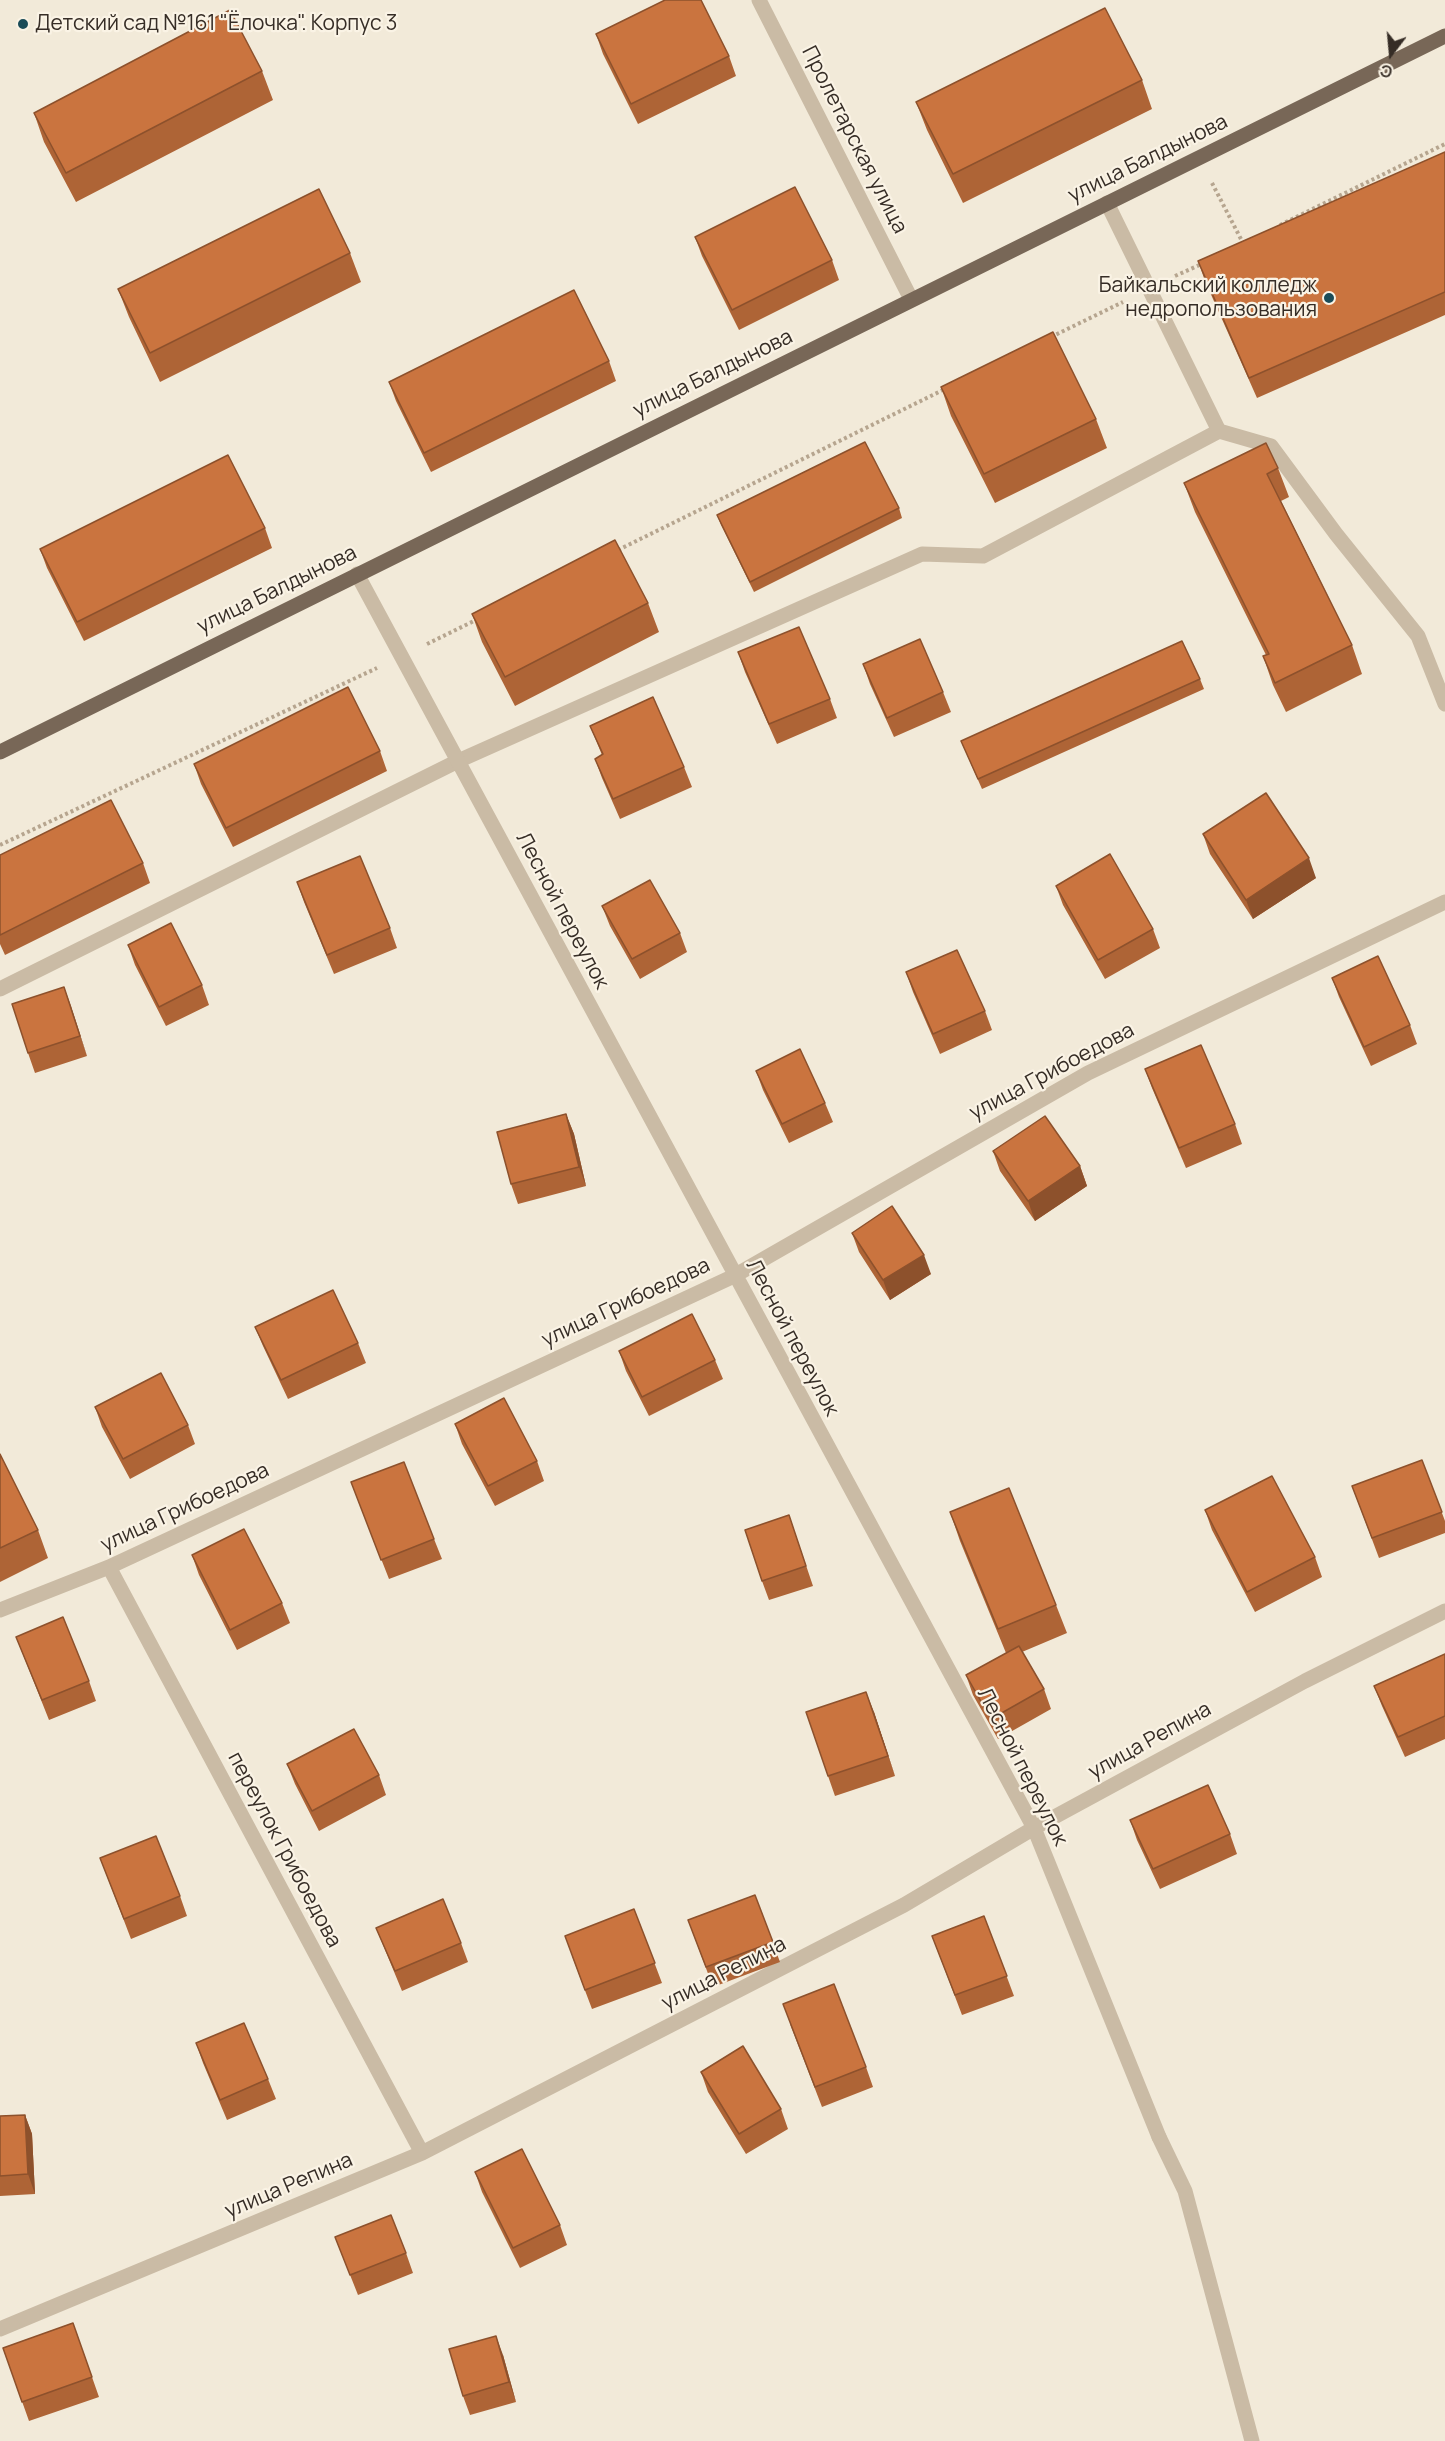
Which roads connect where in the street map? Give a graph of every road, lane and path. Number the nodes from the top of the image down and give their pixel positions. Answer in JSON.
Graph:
{"nodes":[{"id":1,"x":759,"y":0,"type":"edge"},
{"id":2,"x":1445,"y":36,"type":"edge"},
{"id":3,"x":1445,"y":144,"type":"edge"},
{"id":4,"x":1212,"y":182,"type":"dead end"},
{"id":5,"x":1107,"y":203,"type":"junction"},
{"id":6,"x":1275,"y":228,"type":"edge"},
{"id":7,"x":1254,"y":238,"type":"edge"},
{"id":8,"x":1243,"y":243,"type":"junction"},
{"id":9,"x":1233,"y":248,"type":"edge"},
{"id":10,"x":1212,"y":259,"type":"edge"},
{"id":11,"x":1149,"y":289,"type":"junction"},
{"id":12,"x":911,"y":299,"type":"junction"},
{"id":13,"x":1042,"y":342,"type":"edge"},
{"id":14,"x":946,"y":389,"type":"edge"},
{"id":15,"x":1219,"y":431,"type":"junction"},
{"id":16,"x":615,"y":552,"type":"edge"},
{"id":17,"x":357,"y":574,"type":"junction"},
{"id":18,"x":476,"y":620,"type":"edge"},
{"id":19,"x":402,"y":656,"type":"junction"},
{"id":20,"x":1445,"y":704,"type":"edge"},
{"id":21,"x":0,"y":752,"type":"edge"},
{"id":22,"x":458,"y":761,"type":"junction"},
{"id":23,"x":0,"y":845,"type":"edge"},
{"id":24,"x":1445,"y":902,"type":"edge"},
{"id":25,"x":0,"y":989,"type":"edge"},
{"id":26,"x":734,"y":1276,"type":"junction"},
{"id":27,"x":109,"y":1567,"type":"junction"},
{"id":28,"x":0,"y":1610,"type":"edge"},
{"id":29,"x":1445,"y":1611,"type":"edge"},
{"id":30,"x":1034,"y":1828,"type":"junction"},
{"id":31,"x":422,"y":2153,"type":"junction"},
{"id":32,"x":0,"y":2329,"type":"edge"},
{"id":33,"x":1252,"y":2441,"type":"edge"}],
"edges":[{"from":1,"to":12,"type":"street","name":"Пролетарская улица"},
{"from":2,"to":5,"type":"main road","name":"улица Балдынова"},
{"from":3,"to":6,"type":"path"},
{"from":4,"to":8,"type":"path"},
{"from":5,"to":11,"type":"street"},
{"from":5,"to":12,"type":"main road","name":"улица Балдынова"},
{"from":7,"to":8,"type":"path"},
{"from":8,"to":9,"type":"path"},
{"from":10,"to":11,"type":"path"},
{"from":11,"to":13,"type":"path"},
{"from":11,"to":15,"type":"street"},
{"from":12,"to":17,"type":"main road","name":"улица Балдынова"},
{"from":14,"to":16,"type":"path"},
{"from":15,"to":20,"type":"street"},
{"from":15,"to":22,"type":"street"},
{"from":17,"to":19,"type":"street","name":"Лесной переулок"},
{"from":17,"to":21,"type":"main road","name":"улица Балдынова"},
{"from":18,"to":19,"type":"path"},
{"from":19,"to":22,"type":"street","name":"Лесной переулок"},
{"from":19,"to":23,"type":"path"},
{"from":22,"to":25,"type":"street"},
{"from":22,"to":26,"type":"street","name":"Лесной переулок"},
{"from":24,"to":26,"type":"street","name":"улица Грибоедова"},
{"from":26,"to":27,"type":"street","name":"улица Грибоедова"},
{"from":26,"to":30,"type":"street","name":"Лесной переулок"},
{"from":27,"to":28,"type":"street","name":"улица Грибоедова"},
{"from":27,"to":31,"type":"street","name":"переулок Грибоедова"},
{"from":29,"to":30,"type":"street","name":"улица Репина"},
{"from":30,"to":31,"type":"street","name":"улица Репина"},
{"from":30,"to":33,"type":"street","name":"Лесной переулок"},
{"from":31,"to":32,"type":"street","name":"улица Репина"}]}
